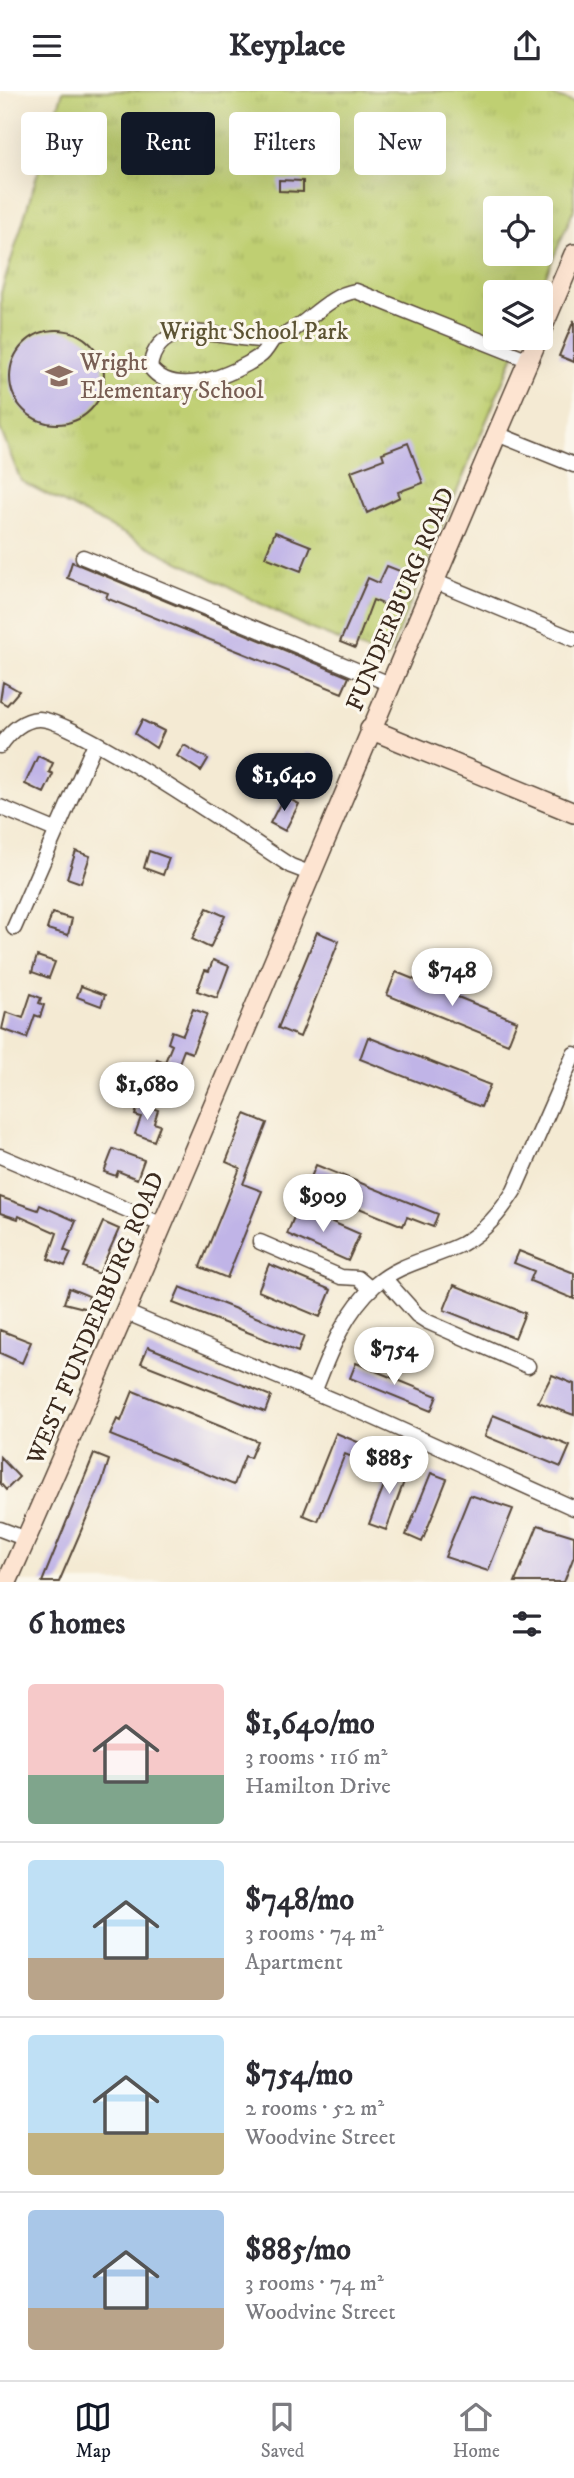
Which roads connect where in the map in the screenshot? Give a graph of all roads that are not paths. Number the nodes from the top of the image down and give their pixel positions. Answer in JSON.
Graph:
{"nodes":[{"id":1,"x":574,"y":254,"type":"edge"},
{"id":2,"x":567,"y":289,"type":"edge"},
{"id":3,"x":553,"y":312,"type":"edge"},
{"id":4,"x":273,"y":339,"type":"junction"},
{"id":5,"x":533,"y":350,"type":"edge"},
{"id":6,"x":528,"y":360,"type":"junction"},
{"id":7,"x":497,"y":434,"type":"junction"},
{"id":8,"x":574,"y":465,"type":"edge"},
{"id":9,"x":83,"y":557,"type":"dead end"},
{"id":10,"x":434,"y":581,"type":"junction"},
{"id":11,"x":574,"y":639,"type":"edge"},
{"id":12,"x":390,"y":684,"type":"junction"},
{"id":13,"x":370,"y":729,"type":"junction"},
{"id":14,"x":95,"y":743,"type":"junction"},
{"id":15,"x":0,"y":746,"type":"edge"},
{"id":16,"x":0,"y":807,"type":"edge"},
{"id":17,"x":574,"y":813,"type":"edge"},
{"id":18,"x":55,"y":830,"type":"junction"},
{"id":19,"x":312,"y":874,"type":"junction"},
{"id":20,"x":14,"y":927,"type":"dead end"},
{"id":21,"x":574,"y":1054,"type":"edge"},
{"id":22,"x":228,"y":1074,"type":"joint"},
{"id":23,"x":0,"y":1156,"type":"edge"},
{"id":24,"x":163,"y":1225,"type":"junction"},
{"id":25,"x":260,"y":1242,"type":"dead end"},
{"id":26,"x":384,"y":1278,"type":"junction"},
{"id":27,"x":371,"y":1289,"type":"junction"},
{"id":28,"x":125,"y":1312,"type":"junction"},
{"id":29,"x":528,"y":1367,"type":"dead end"},
{"id":30,"x":314,"y":1392,"type":"junction"},
{"id":31,"x":574,"y":1508,"type":"edge"},
{"id":32,"x":0,"y":1529,"type":"edge"},
{"id":33,"x":26,"y":1539,"type":"junction"},
{"id":34,"x":7,"y":1582,"type":"edge"}],
"edges":[{"from":1,"to":2,"type":"street"},
{"from":2,"to":3,"type":"street"},
{"from":4,"to":4,"type":"street"},
{"from":4,"to":6,"type":"street"},
{"from":5,"to":6,"type":"street","name":"FUNDERBURG ROAD"},
{"from":6,"to":7,"type":"street","name":"FUNDERBURG ROAD"},
{"from":7,"to":8,"type":"street"},
{"from":7,"to":10,"type":"street","name":"FUNDERBURG ROAD"},
{"from":9,"to":12,"type":"street"},
{"from":10,"to":11,"type":"street"},
{"from":10,"to":12,"type":"street","name":"FUNDERBURG ROAD"},
{"from":12,"to":13,"type":"street","name":"FUNDERBURG ROAD"},
{"from":13,"to":17,"type":"street"},
{"from":13,"to":19,"type":"street","name":"FUNDERBURG ROAD"},
{"from":14,"to":15,"type":"street"},
{"from":14,"to":18,"type":"street"},
{"from":14,"to":19,"type":"street"},
{"from":16,"to":18,"type":"street"},
{"from":18,"to":20,"type":"street"},
{"from":19,"to":22,"type":"street","name":"FUNDERBURG ROAD"},
{"from":21,"to":26,"type":"street"},
{"from":22,"to":24,"type":"street","name":"WEST FUNDERBURG ROAD"},
{"from":23,"to":24,"type":"street"},
{"from":24,"to":28,"type":"street","name":"WEST FUNDERBURG ROAD"},
{"from":25,"to":27,"type":"street"},
{"from":26,"to":27,"type":"street"},
{"from":26,"to":29,"type":"street"},
{"from":27,"to":30,"type":"street"},
{"from":28,"to":30,"type":"street"},
{"from":28,"to":33,"type":"street","name":"WEST FUNDERBURG ROAD"},
{"from":30,"to":31,"type":"street"},
{"from":32,"to":33,"type":"street"},
{"from":33,"to":34,"type":"street","name":"WEST FUNDERBURG ROAD"}]}
